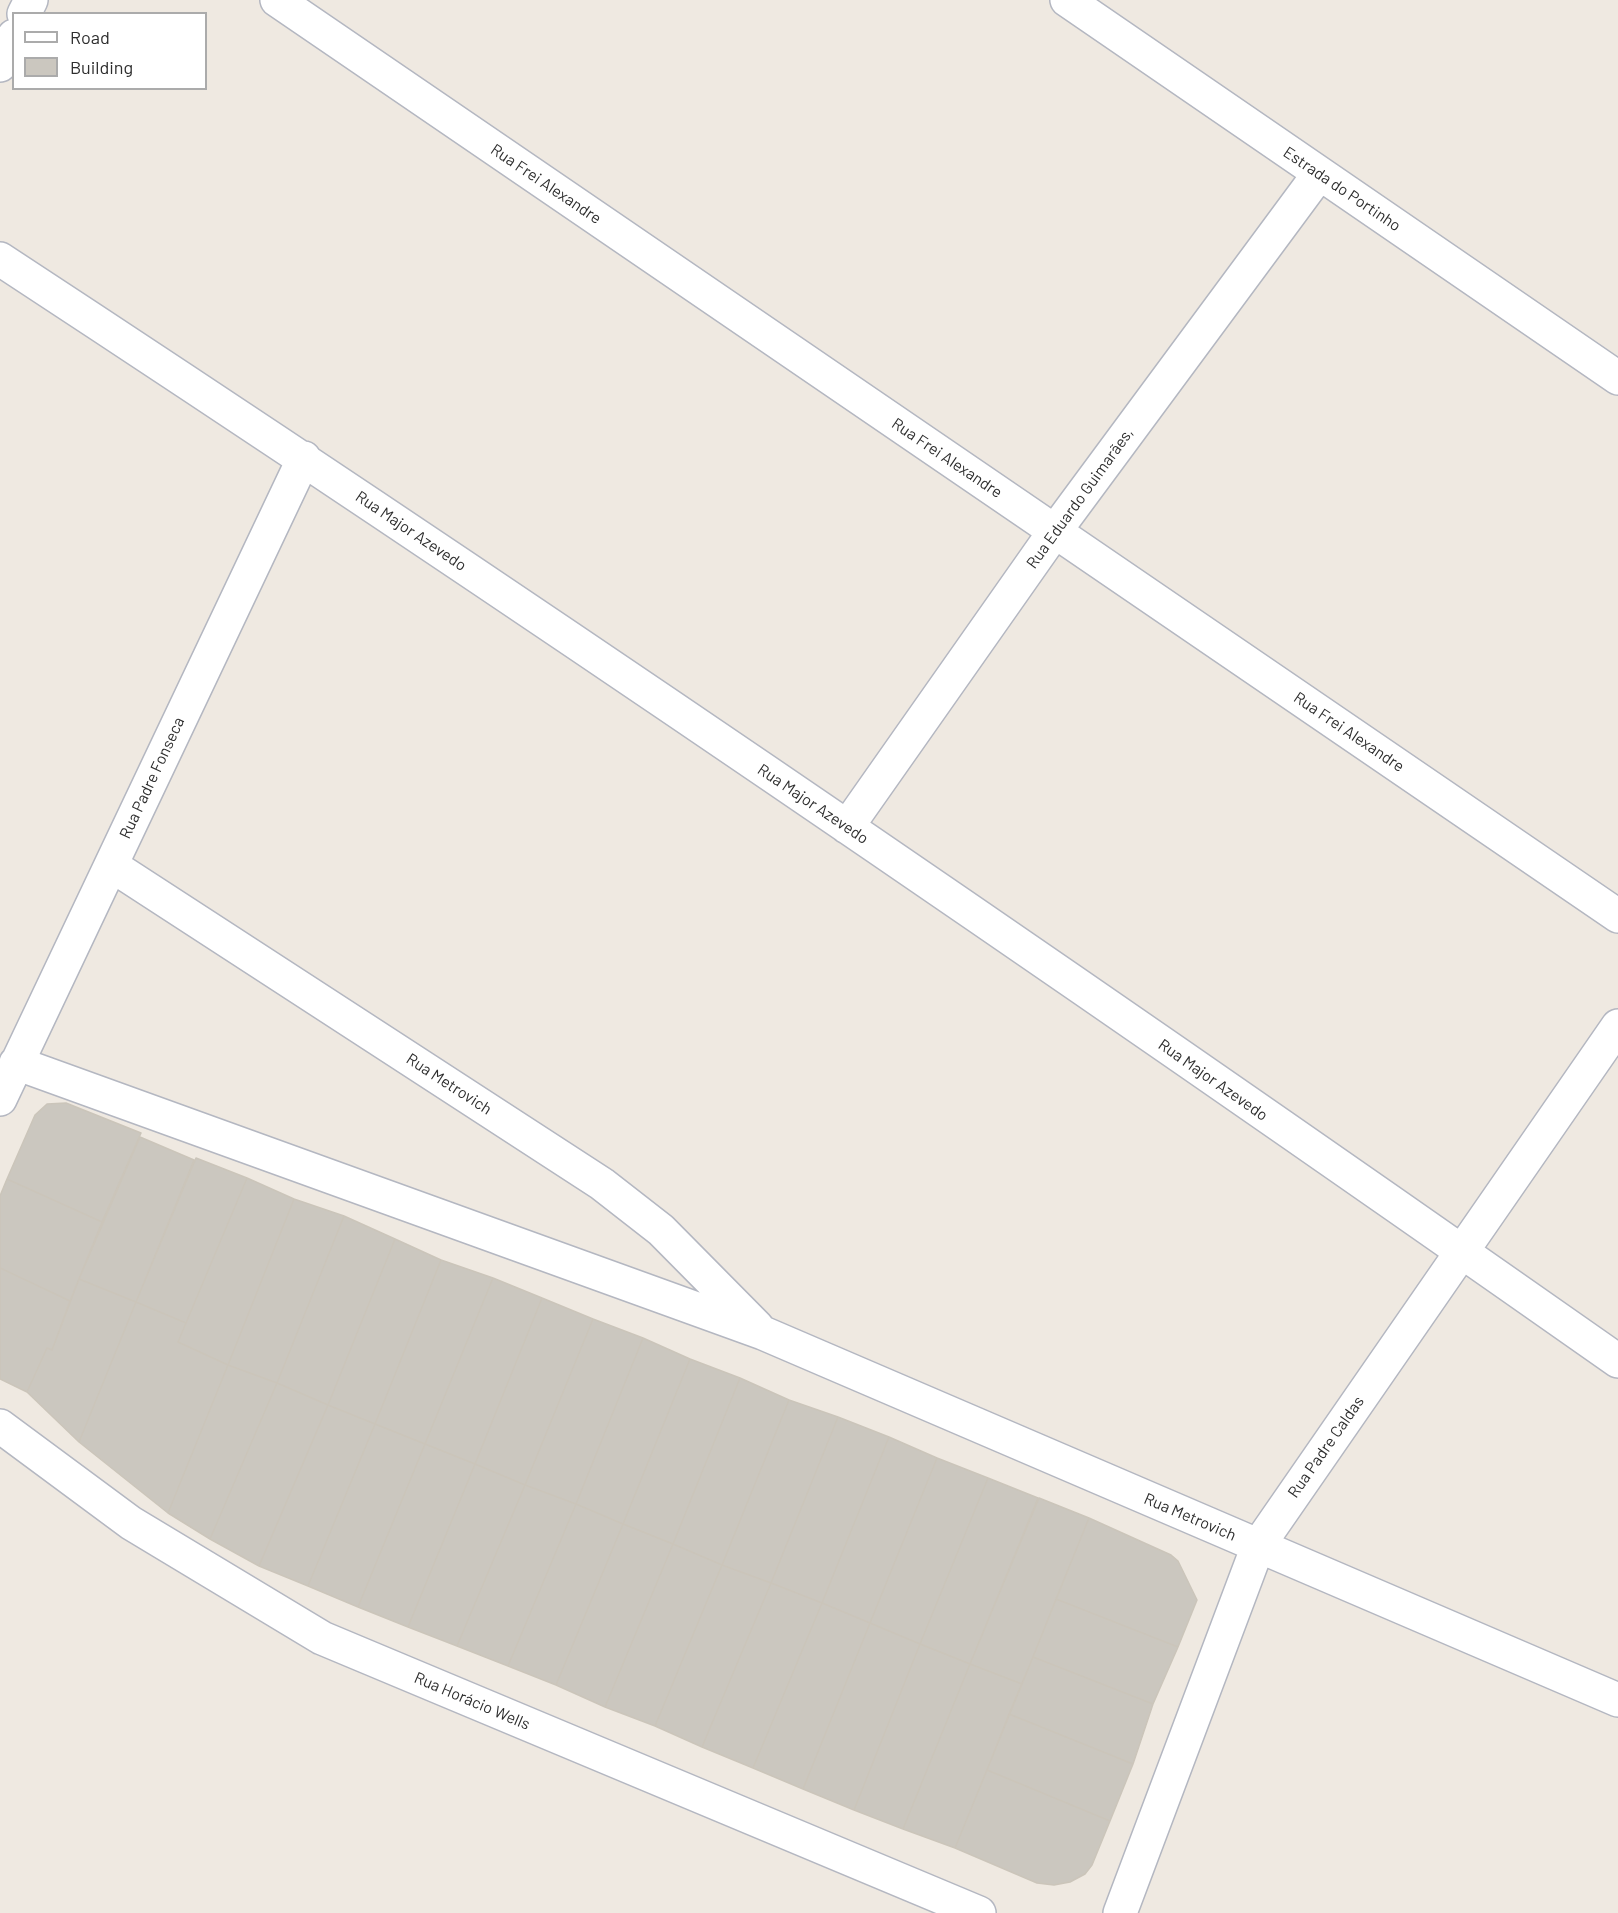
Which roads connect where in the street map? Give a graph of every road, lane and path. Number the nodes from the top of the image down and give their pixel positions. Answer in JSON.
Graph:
{"nodes":[{"id":1,"x":277,"y":0,"type":"edge"},
{"id":2,"x":1067,"y":0,"type":"edge"},
{"id":3,"x":12,"y":40,"type":"edge"},
{"id":4,"x":0,"y":65,"type":"edge"},
{"id":5,"x":1319,"y":174,"type":"junction"},
{"id":6,"x":0,"y":259,"type":"edge"},
{"id":7,"x":1618,"y":378,"type":"edge"},
{"id":8,"x":304,"y":458,"type":"junction"},
{"id":9,"x":1055,"y":531,"type":"junction"},
{"id":10,"x":847,"y":827,"type":"junction"},
{"id":11,"x":111,"y":865,"type":"junction"},
{"id":12,"x":1618,"y":916,"type":"edge"},
{"id":13,"x":1618,"y":1026,"type":"edge"},
{"id":14,"x":16,"y":1063,"type":"junction"},
{"id":15,"x":0,"y":1099,"type":"edge"},
{"id":16,"x":1462,"y":1251,"type":"junction"},
{"id":17,"x":763,"y":1333,"type":"junction"},
{"id":18,"x":1618,"y":1361,"type":"edge"},
{"id":19,"x":0,"y":1426,"type":"edge"},
{"id":20,"x":1258,"y":1546,"type":"junction"},
{"id":21,"x":1618,"y":1700,"type":"edge"},
{"id":22,"x":979,"y":1913,"type":"edge"},
{"id":23,"x":1120,"y":1913,"type":"edge"}],
"edges":[{"from":1,"to":9,"type":"street","name":"Rua Frei Alexandre"},
{"from":2,"to":5,"type":"street","name":"Estrada do Portinho"},
{"from":3,"to":4,"type":"street"},
{"from":5,"to":7,"type":"street","name":"Estrada do Portinho"},
{"from":5,"to":9,"type":"street","name":"Rua Eduardo Guimarães,"},
{"from":6,"to":8,"type":"street","name":"Rua Major Azevedo"},
{"from":8,"to":10,"type":"street","name":"Rua Major Azevedo"},
{"from":8,"to":11,"type":"street","name":"Rua Padre Fonseca"},
{"from":9,"to":10,"type":"street","name":"Rua Eduardo Guimarães,"},
{"from":9,"to":12,"type":"street","name":"Rua Frei Alexandre"},
{"from":10,"to":16,"type":"street","name":"Rua Major Azevedo"},
{"from":11,"to":14,"type":"street","name":"Rua Padre Fonseca"},
{"from":11,"to":17,"type":"street","name":"Rua Metrovich"},
{"from":13,"to":16,"type":"street","name":"Rua Padre Caldas"},
{"from":14,"to":15,"type":"street","name":"Rua Padre Fonseca"},
{"from":14,"to":17,"type":"street","name":"Rua Metrovich"},
{"from":16,"to":18,"type":"street","name":"Rua Major Azevedo"},
{"from":16,"to":20,"type":"street","name":"Rua Padre Caldas"},
{"from":17,"to":20,"type":"street","name":"Rua Metrovich"},
{"from":19,"to":22,"type":"street","name":"Rua Horácio Wells"},
{"from":20,"to":21,"type":"street","name":"Rua Metrovich"},
{"from":20,"to":23,"type":"street","name":"Rua Padre Caldas"}]}
